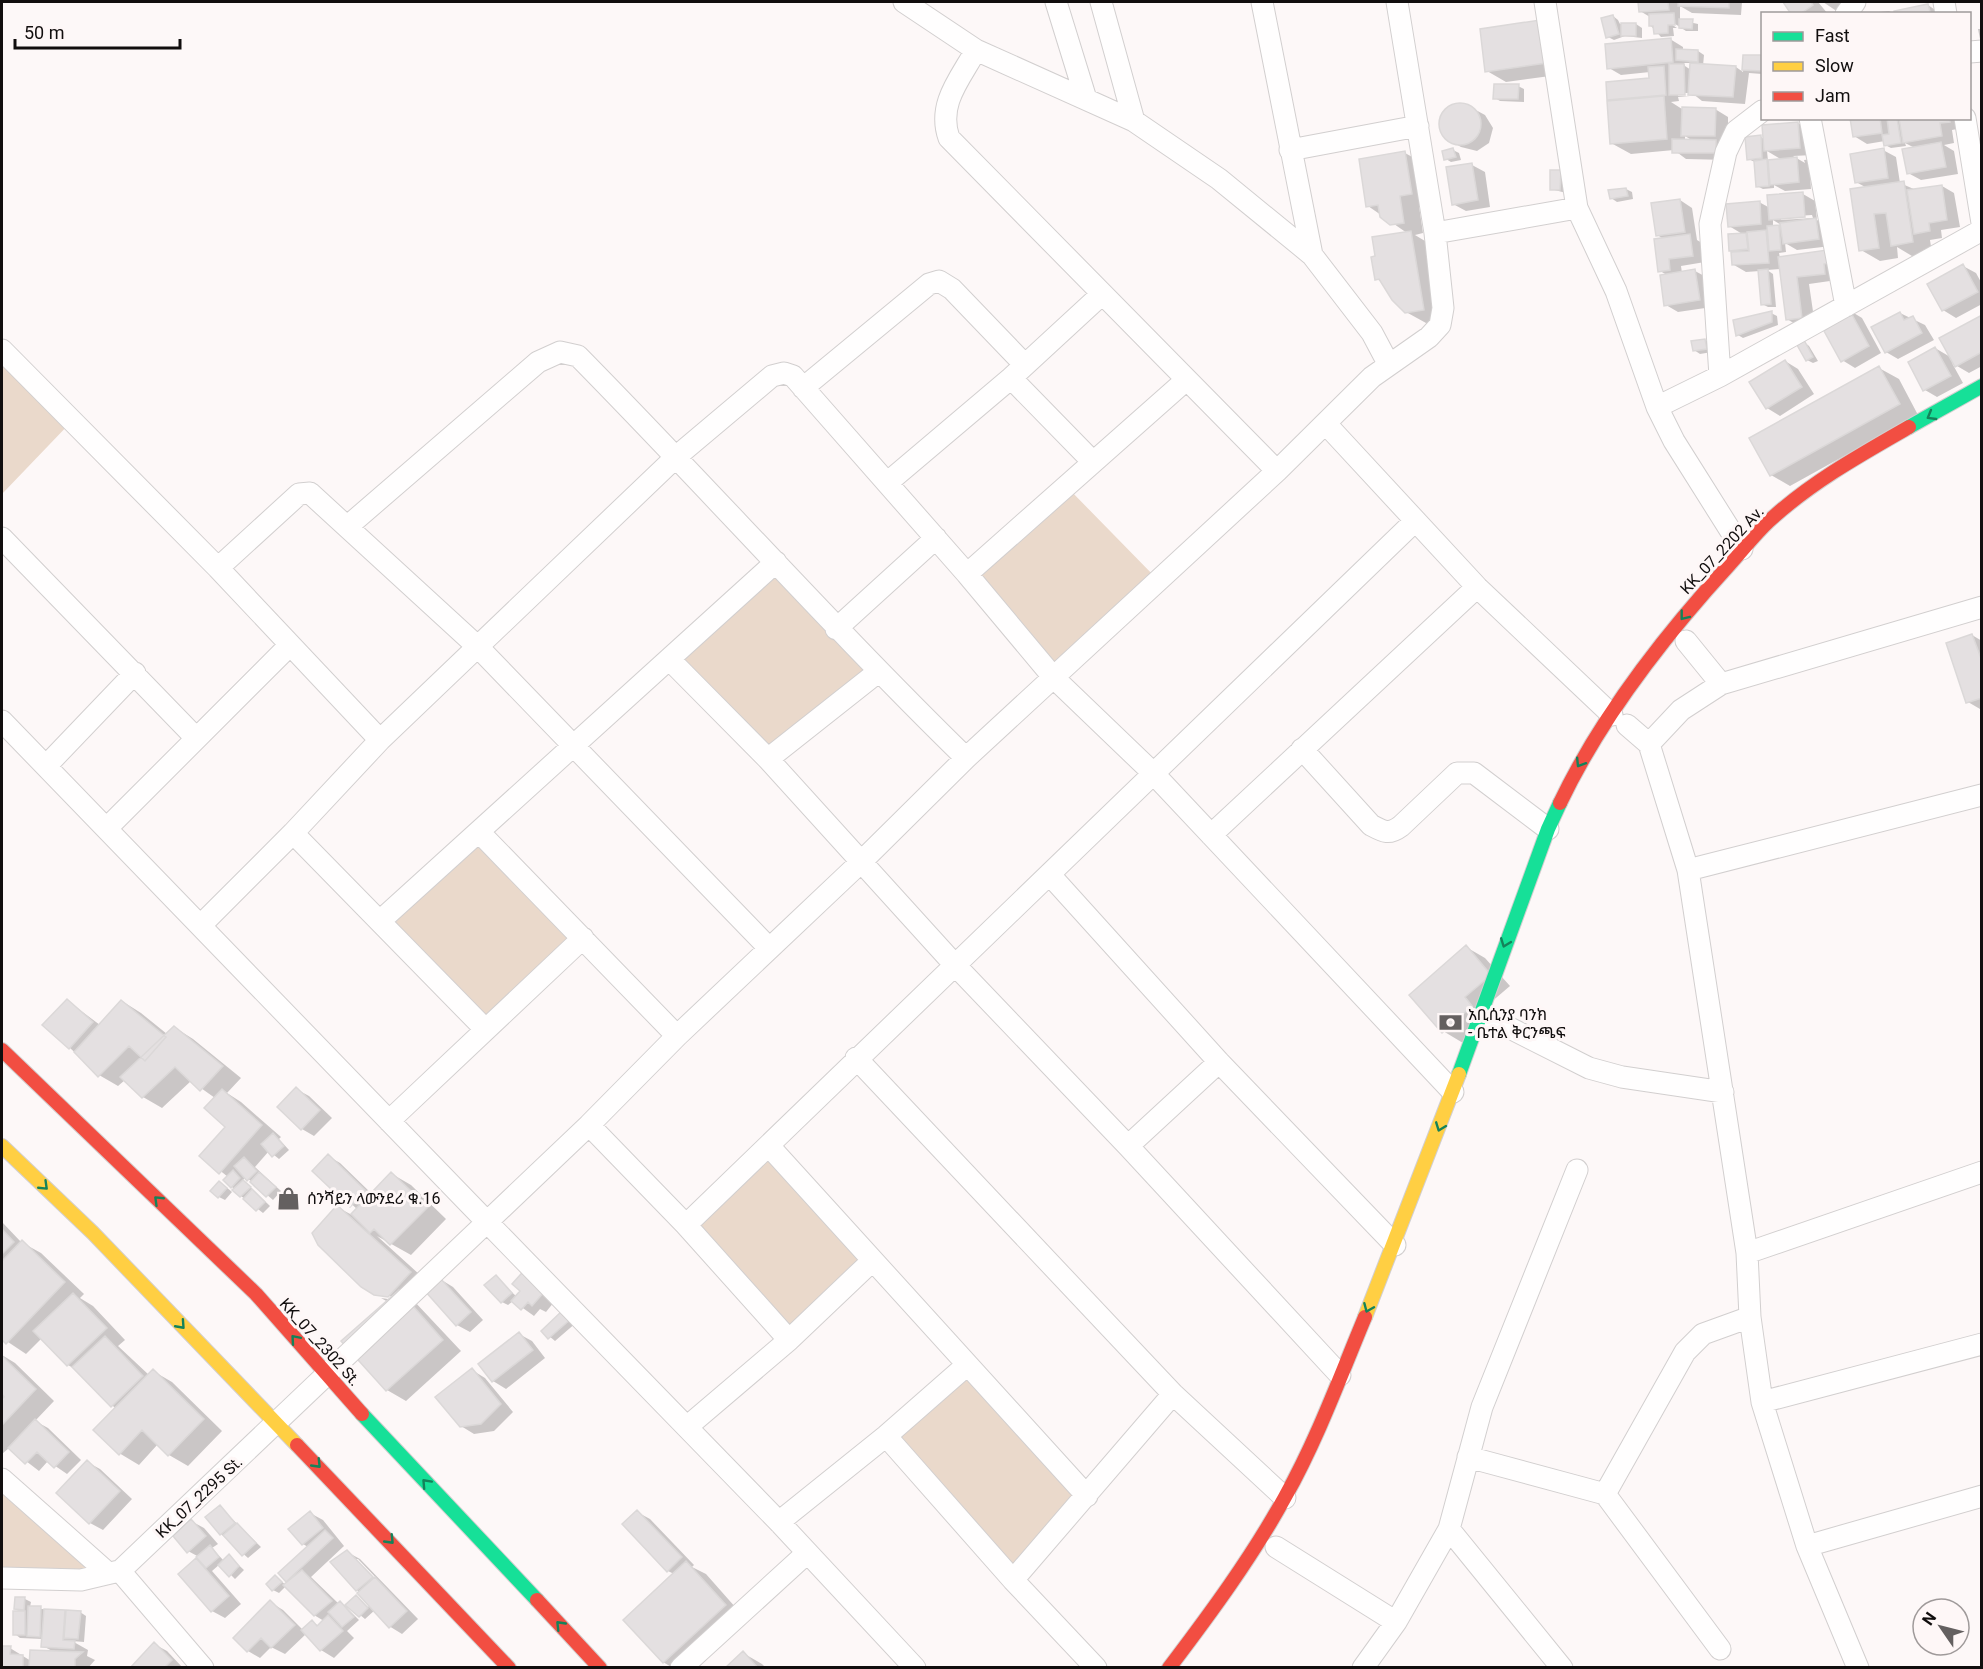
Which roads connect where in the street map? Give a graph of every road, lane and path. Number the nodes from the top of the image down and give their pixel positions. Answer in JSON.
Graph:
{"nodes":[{"id":1,"x":1056,"y":2,"type":"edge"},
{"id":2,"x":1101,"y":2,"type":"edge"},
{"id":3,"x":1262,"y":2,"type":"edge"},
{"id":4,"x":1397,"y":2,"type":"edge"},
{"id":5,"x":1545,"y":2,"type":"edge"},
{"id":6,"x":907,"y":3,"type":"edge"},
{"id":7,"x":976,"y":50,"type":"junction"},
{"id":8,"x":1086,"y":99,"type":"junction"},
{"id":9,"x":1761,"y":112,"type":"edge"},
{"id":10,"x":1810,"y":120,"type":"edge"},
{"id":11,"x":1965,"y":120,"type":"edge"},
{"id":12,"x":1134,"y":121,"type":"junction"},
{"id":13,"x":1418,"y":126,"type":"junction"},
{"id":14,"x":1290,"y":150,"type":"junction"},
{"id":15,"x":1577,"y":208,"type":"junction"},
{"id":16,"x":1982,"y":223,"type":"edge"},
{"id":17,"x":1982,"y":230,"type":"edge"},
{"id":18,"x":1435,"y":233,"type":"junction"},
{"id":19,"x":1312,"y":255,"type":"junction"},
{"id":20,"x":1101,"y":295,"type":"junction"},
{"id":21,"x":1846,"y":306,"type":"junction"},
{"id":22,"x":2,"y":350,"type":"edge"},
{"id":23,"x":1389,"y":365,"type":"junction"},
{"id":24,"x":1018,"y":371,"type":"junction"},
{"id":25,"x":1720,"y":376,"type":"junction"},
{"id":26,"x":1185,"y":381,"type":"junction"},
{"id":27,"x":1982,"y":386,"type":"edge"},
{"id":28,"x":803,"y":388,"type":"junction"},
{"id":29,"x":1657,"y":406,"type":"junction"},
{"id":30,"x":1326,"y":424,"type":"junction"},
{"id":31,"x":676,"y":456,"type":"junction"},
{"id":32,"x":1093,"y":462,"type":"junction"},
{"id":33,"x":1277,"y":471,"type":"junction"},
{"id":34,"x":887,"y":483,"type":"junction"},
{"id":35,"x":1415,"y":521,"type":"junction"},
{"id":36,"x":348,"y":526,"type":"junction"},
{"id":37,"x":2,"y":538,"type":"edge"},
{"id":38,"x":936,"y":538,"type":"junction"},
{"id":39,"x":1742,"y":549,"type":"junction"},
{"id":40,"x":776,"y":562,"type":"junction"},
{"id":41,"x":218,"y":568,"type":"junction"},
{"id":42,"x":967,"y":574,"type":"junction"},
{"id":43,"x":1477,"y":587,"type":"junction"},
{"id":44,"x":1982,"y":607,"type":"edge"},
{"id":45,"x":836,"y":629,"type":"junction"},
{"id":46,"x":1684,"y":644,"type":"dead end"},
{"id":47,"x":289,"y":646,"type":"junction"},
{"id":48,"x":478,"y":646,"type":"junction"},
{"id":49,"x":669,"y":658,"type":"junction"},
{"id":50,"x":878,"y":672,"type":"junction"},
{"id":51,"x":135,"y":674,"type":"junction"},
{"id":52,"x":1054,"y":678,"type":"junction"},
{"id":53,"x":1721,"y":684,"type":"junction"},
{"id":54,"x":2,"y":721,"type":"edge"},
{"id":55,"x":1624,"y":723,"type":"junction"},
{"id":56,"x":196,"y":738,"type":"junction"},
{"id":57,"x":380,"y":740,"type":"junction"},
{"id":58,"x":1649,"y":744,"type":"junction"},
{"id":59,"x":574,"y":745,"type":"junction"},
{"id":60,"x":1302,"y":749,"type":"junction"},
{"id":61,"x":966,"y":758,"type":"junction"},
{"id":62,"x":768,"y":759,"type":"junction"},
{"id":63,"x":47,"y":765,"type":"junction"},
{"id":64,"x":1152,"y":772,"type":"junction"},
{"id":65,"x":1982,"y":795,"type":"edge"},
{"id":66,"x":106,"y":828,"type":"junction"},
{"id":67,"x":1548,"y":829,"type":"junction"},
{"id":68,"x":293,"y":833,"type":"junction"},
{"id":69,"x":480,"y":833,"type":"junction"},
{"id":70,"x":1211,"y":834,"type":"junction"},
{"id":71,"x":861,"y":862,"type":"junction"},
{"id":72,"x":1688,"y":870,"type":"junction"},
{"id":73,"x":1547,"y":874,"type":"dead end"},
{"id":74,"x":1050,"y":875,"type":"junction"},
{"id":75,"x":380,"y":921,"type":"junction"},
{"id":76,"x":201,"y":925,"type":"junction"},
{"id":77,"x":583,"y":938,"type":"junction"},
{"id":78,"x":769,"y":948,"type":"junction"},
{"id":79,"x":954,"y":964,"type":"junction"},
{"id":80,"x":1492,"y":1019,"type":"junction"},
{"id":81,"x":485,"y":1029,"type":"junction"},
{"id":82,"x":677,"y":1036,"type":"junction"},
{"id":83,"x":2,"y":1050,"type":"edge"},
{"id":84,"x":856,"y":1058,"type":"junction"},
{"id":85,"x":1220,"y":1062,"type":"junction"},
{"id":86,"x":1723,"y":1092,"type":"junction"},
{"id":87,"x":1459,"y":1096,"type":"junction"},
{"id":88,"x":388,"y":1121,"type":"junction"},
{"id":89,"x":589,"y":1125,"type":"junction"},
{"id":90,"x":2,"y":1146,"type":"edge"},
{"id":91,"x":770,"y":1146,"type":"junction"},
{"id":92,"x":1128,"y":1146,"type":"junction"},
{"id":93,"x":1576,"y":1170,"type":"dead end"},
{"id":94,"x":1982,"y":1172,"type":"edge"},
{"id":95,"x":488,"y":1222,"type":"junction"},
{"id":96,"x":686,"y":1225,"type":"junction"},
{"id":97,"x":1404,"y":1247,"type":"junction"},
{"id":98,"x":1748,"y":1253,"type":"junction"},
{"id":99,"x":872,"y":1261,"type":"junction"},
{"id":100,"x":1750,"y":1317,"type":"junction"},
{"id":101,"x":789,"y":1340,"type":"junction"},
{"id":102,"x":1982,"y":1344,"type":"edge"},
{"id":103,"x":967,"y":1365,"type":"junction"},
{"id":104,"x":326,"y":1375,"type":"junction"},
{"id":105,"x":1340,"y":1375,"type":"junction"},
{"id":106,"x":1173,"y":1394,"type":"junction"},
{"id":107,"x":1762,"y":1402,"type":"junction"},
{"id":108,"x":277,"y":1423,"type":"junction"},
{"id":109,"x":688,"y":1426,"type":"junction"},
{"id":110,"x":886,"y":1436,"type":"junction"},
{"id":111,"x":1468,"y":1457,"type":"junction"},
{"id":112,"x":2,"y":1479,"type":"edge"},
{"id":113,"x":1605,"y":1494,"type":"junction"},
{"id":114,"x":1087,"y":1496,"type":"junction"},
{"id":115,"x":1982,"y":1496,"type":"edge"},
{"id":116,"x":1285,"y":1498,"type":"junction"},
{"id":117,"x":779,"y":1522,"type":"junction"},
{"id":118,"x":1449,"y":1529,"type":"junction"},
{"id":119,"x":1807,"y":1546,"type":"junction"},
{"id":120,"x":1276,"y":1547,"type":"dead end"},
{"id":121,"x":807,"y":1553,"type":"junction"},
{"id":122,"x":114,"y":1572,"type":"junction"},
{"id":123,"x":2,"y":1578,"type":"edge"},
{"id":124,"x":1013,"y":1580,"type":"junction"},
{"id":125,"x":1396,"y":1622,"type":"junction"},
{"id":126,"x":1720,"y":1649,"type":"dead end"},
{"id":127,"x":1375,"y":1662,"type":"edge"},
{"id":128,"x":192,"y":1664,"type":"edge"},
{"id":129,"x":509,"y":1668,"type":"edge"},
{"id":130,"x":600,"y":1668,"type":"edge"},
{"id":131,"x":681,"y":1668,"type":"edge"},
{"id":132,"x":915,"y":1668,"type":"edge"},
{"id":133,"x":1096,"y":1668,"type":"edge"},
{"id":134,"x":1169,"y":1668,"type":"edge"},
{"id":135,"x":1562,"y":1668,"type":"edge"},
{"id":136,"x":1858,"y":1668,"type":"edge"}],
"edges":[{"from":1,"to":8,"type":"street"},
{"from":2,"to":12,"type":"street"},
{"from":3,"to":14,"type":"street"},
{"from":4,"to":13,"type":"street"},
{"from":5,"to":15,"type":"street"},
{"from":6,"to":7,"type":"street"},
{"from":7,"to":8,"type":"street"},
{"from":7,"to":20,"type":"street"},
{"from":8,"to":12,"type":"street"},
{"from":9,"to":25,"type":"street"},
{"from":10,"to":21,"type":"street"},
{"from":11,"to":16,"type":"street"},
{"from":12,"to":19,"type":"street"},
{"from":13,"to":14,"type":"street"},
{"from":13,"to":18,"type":"street"},
{"from":14,"to":19,"type":"street"},
{"from":15,"to":18,"type":"street"},
{"from":15,"to":29,"type":"street"},
{"from":17,"to":21,"type":"street"},
{"from":18,"to":23,"type":"street","name":"KK_07_2295 St."},
{"from":19,"to":23,"type":"street"},
{"from":20,"to":24,"type":"street"},
{"from":20,"to":26,"type":"street"},
{"from":21,"to":25,"type":"street"},
{"from":22,"to":41,"type":"street"},
{"from":23,"to":30,"type":"street","name":"KK_07_2295 St."},
{"from":24,"to":28,"type":"street"},
{"from":24,"to":32,"type":"street"},
{"from":24,"to":34,"type":"street"},
{"from":25,"to":29,"type":"street"},
{"from":26,"to":32,"type":"street"},
{"from":26,"to":33,"type":"street"},
{"from":27,"to":39,"type":"main road","name":"KK_07_2202 Av.","one_way":true},
{"from":28,"to":31,"type":"street"},
{"from":28,"to":34,"type":"street"},
{"from":29,"to":39,"type":"street"},
{"from":30,"to":33,"type":"street","name":"KK_07_2295 St."},
{"from":30,"to":35,"type":"street"},
{"from":31,"to":36,"type":"street"},
{"from":31,"to":40,"type":"street"},
{"from":31,"to":48,"type":"street"},
{"from":32,"to":42,"type":"street"},
{"from":33,"to":52,"type":"street","name":"KK_07_2295 St."},
{"from":34,"to":38,"type":"street"},
{"from":35,"to":43,"type":"street"},
{"from":35,"to":64,"type":"street"},
{"from":36,"to":41,"type":"street"},
{"from":36,"to":48,"type":"street"},
{"from":37,"to":51,"type":"street"},
{"from":38,"to":42,"type":"street"},
{"from":38,"to":45,"type":"street"},
{"from":39,"to":55,"type":"main road","name":"KK_07_2202 Av.","one_way":true},
{"from":40,"to":45,"type":"street"},
{"from":40,"to":49,"type":"street"},
{"from":41,"to":47,"type":"street"},
{"from":42,"to":52,"type":"street"},
{"from":43,"to":55,"type":"street"},
{"from":43,"to":60,"type":"street"},
{"from":44,"to":53,"type":"street"},
{"from":45,"to":50,"type":"street"},
{"from":46,"to":53,"type":"street"},
{"from":47,"to":56,"type":"street"},
{"from":47,"to":57,"type":"street"},
{"from":48,"to":57,"type":"street"},
{"from":48,"to":59,"type":"street"},
{"from":49,"to":59,"type":"street"},
{"from":49,"to":62,"type":"street"},
{"from":50,"to":61,"type":"street"},
{"from":50,"to":62,"type":"street"},
{"from":51,"to":56,"type":"street"},
{"from":51,"to":63,"type":"street"},
{"from":52,"to":61,"type":"street","name":"KK_07_2295 St."},
{"from":52,"to":64,"type":"street"},
{"from":53,"to":58,"type":"street"},
{"from":54,"to":63,"type":"street"},
{"from":55,"to":58,"type":"street"},
{"from":55,"to":67,"type":"main road","name":"KK_07_2202 Av.","one_way":true},
{"from":56,"to":66,"type":"street"},
{"from":57,"to":68,"type":"street"},
{"from":58,"to":72,"type":"street"},
{"from":59,"to":69,"type":"street"},
{"from":59,"to":78,"type":"street"},
{"from":60,"to":67,"type":"street"},
{"from":60,"to":70,"type":"street"},
{"from":61,"to":71,"type":"street","name":"KK_07_2295 St."},
{"from":62,"to":71,"type":"street"},
{"from":63,"to":66,"type":"street"},
{"from":64,"to":70,"type":"street"},
{"from":64,"to":74,"type":"street"},
{"from":65,"to":72,"type":"street"},
{"from":66,"to":76,"type":"street"},
{"from":67,"to":87,"type":"main road","name":"KK_07_2202 Av.","one_way":true},
{"from":68,"to":75,"type":"street"},
{"from":68,"to":76,"type":"street"},
{"from":69,"to":75,"type":"street"},
{"from":69,"to":77,"type":"street"},
{"from":70,"to":87,"type":"street"},
{"from":71,"to":78,"type":"street","name":"KK_07_2295 St."},
{"from":71,"to":79,"type":"street"},
{"from":72,"to":86,"type":"street"},
{"from":73,"to":80,"type":"main road"},
{"from":74,"to":79,"type":"street"},
{"from":74,"to":85,"type":"street"},
{"from":75,"to":81,"type":"street"},
{"from":76,"to":88,"type":"street"},
{"from":77,"to":81,"type":"street"},
{"from":77,"to":82,"type":"street"},
{"from":78,"to":82,"type":"street","name":"KK_07_2295 St."},
{"from":79,"to":84,"type":"street"},
{"from":79,"to":92,"type":"street"},
{"from":80,"to":86,"type":"street"},
{"from":80,"to":87,"type":"main road"},
{"from":81,"to":88,"type":"street"},
{"from":82,"to":89,"type":"street","name":"KK_07_2295 St."},
{"from":104,"to":83,"type":"main road","name":"KK_07_2302 St.","one_way":true},
{"from":84,"to":91,"type":"street"},
{"from":84,"to":106,"type":"street"},
{"from":85,"to":92,"type":"street"},
{"from":85,"to":97,"type":"street"},
{"from":86,"to":98,"type":"street"},
{"from":87,"to":97,"type":"main road","one_way":true},
{"from":88,"to":95,"type":"street"},
{"from":89,"to":95,"type":"street","name":"KK_07_2295 St."},
{"from":89,"to":96,"type":"street"},
{"from":90,"to":108,"type":"main road","one_way":true},
{"from":91,"to":96,"type":"street"},
{"from":91,"to":99,"type":"street"},
{"from":92,"to":105,"type":"street"},
{"from":93,"to":111,"type":"street"},
{"from":94,"to":98,"type":"street"},
{"from":95,"to":104,"type":"street","name":"KK_07_2295 St."},
{"from":95,"to":109,"type":"street"},
{"from":96,"to":101,"type":"street"},
{"from":97,"to":105,"type":"main road","one_way":true},
{"from":98,"to":100,"type":"street"},
{"from":99,"to":101,"type":"street"},
{"from":99,"to":103,"type":"street"},
{"from":100,"to":107,"type":"street"},
{"from":100,"to":113,"type":"street"},
{"from":101,"to":109,"type":"street"},
{"from":102,"to":107,"type":"street"},
{"from":103,"to":110,"type":"street"},
{"from":103,"to":114,"type":"street"},
{"from":104,"to":108,"type":"street","name":"KK_07_2295 St."},
{"from":130,"to":104,"type":"main road","name":"KK_07_2302 St.","one_way":true},
{"from":105,"to":116,"type":"main road"},
{"from":106,"to":114,"type":"street"},
{"from":106,"to":116,"type":"street"},
{"from":107,"to":119,"type":"street"},
{"from":108,"to":122,"type":"street","name":"KK_07_2295 St."},
{"from":108,"to":129,"type":"main road","one_way":true},
{"from":109,"to":117,"type":"street"},
{"from":110,"to":117,"type":"street"},
{"from":110,"to":124,"type":"street"},
{"from":111,"to":113,"type":"street"},
{"from":111,"to":118,"type":"street"},
{"from":112,"to":122,"type":"street"},
{"from":113,"to":126,"type":"street"},
{"from":114,"to":124,"type":"street"},
{"from":115,"to":119,"type":"street"},
{"from":116,"to":134,"type":"main road"},
{"from":117,"to":121,"type":"street"},
{"from":118,"to":125,"type":"street"},
{"from":118,"to":135,"type":"street"},
{"from":119,"to":136,"type":"street"},
{"from":120,"to":125,"type":"street"},
{"from":121,"to":131,"type":"street"},
{"from":121,"to":132,"type":"street"},
{"from":122,"to":123,"type":"street"},
{"from":122,"to":128,"type":"street"},
{"from":124,"to":133,"type":"street"},
{"from":125,"to":127,"type":"street"}]}
